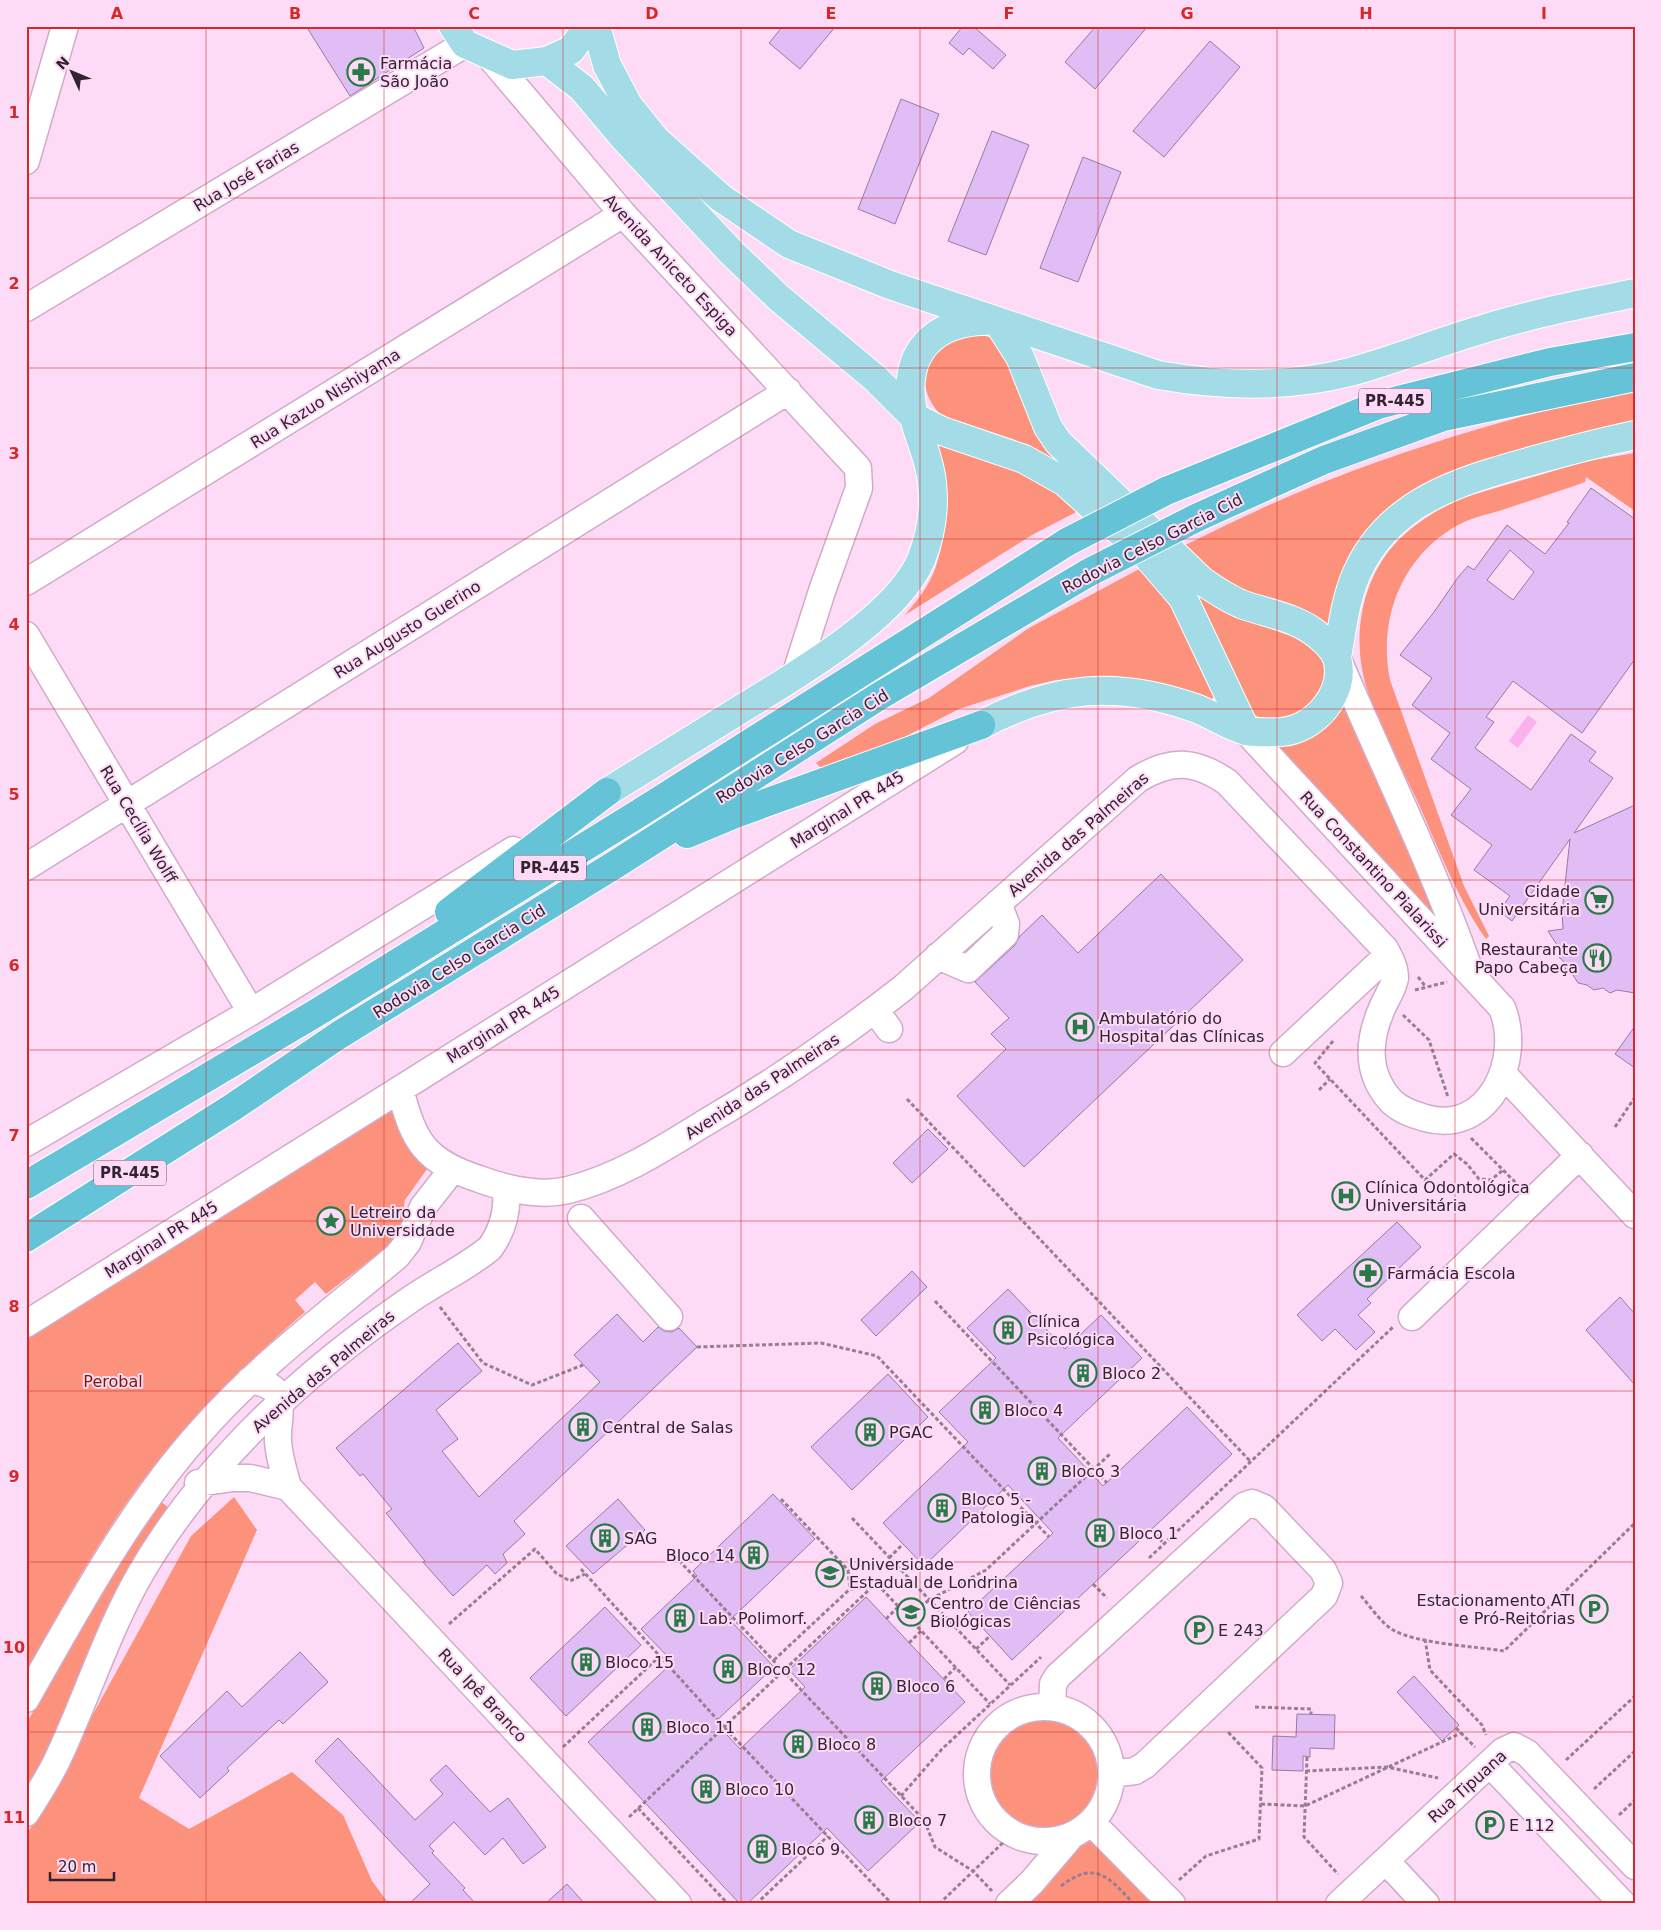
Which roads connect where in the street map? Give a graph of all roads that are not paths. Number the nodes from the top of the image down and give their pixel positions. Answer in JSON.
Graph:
{"nodes":[{"id":1,"x":65,"y":26,"type":"edge"},
{"id":2,"x":588,"y":26,"type":"edge"},
{"id":3,"x":596,"y":26,"type":"edge"},
{"id":4,"x":459,"y":35,"type":"edge"},
{"id":5,"x":490,"y":57,"type":"junction"},
{"id":6,"x":548,"y":61,"type":"junction"},
{"id":7,"x":26,"y":161,"type":"edge"},
{"id":8,"x":623,"y":214,"type":"junction"},
{"id":9,"x":1635,"y":293,"type":"edge"},
{"id":10,"x":26,"y":308,"type":"edge"},
{"id":11,"x":998,"y":322,"type":"junction"},
{"id":12,"x":1635,"y":347,"type":"edge"},
{"id":13,"x":1635,"y":377,"type":"edge"},
{"id":14,"x":788,"y":391,"type":"junction"},
{"id":15,"x":914,"y":417,"type":"junction"},
{"id":16,"x":1635,"y":435,"type":"edge"},
{"id":17,"x":26,"y":582,"type":"edge"},
{"id":18,"x":26,"y":635,"type":"edge"},
{"id":19,"x":1336,"y":657,"type":"junction"},
{"id":20,"x":795,"y":676,"type":"junction"},
{"id":21,"x":981,"y":725,"type":"junction"},
{"id":22,"x":1246,"y":731,"type":"junction"},
{"id":23,"x":607,"y":792,"type":"junction"},
{"id":24,"x":127,"y":804,"type":"junction"},
{"id":25,"x":616,"y":864,"type":"junction"},
{"id":26,"x":26,"y":867,"type":"edge"},
{"id":27,"x":1388,"y":955,"type":"junction"},
{"id":28,"x":1462,"y":981,"type":"junction"},
{"id":29,"x":1502,"y":1008,"type":"joint"},
{"id":30,"x":251,"y":1012,"type":"junction"},
{"id":31,"x":316,"y":1013,"type":"junction"},
{"id":32,"x":1283,"y":1052,"type":"dead end"},
{"id":33,"x":1503,"y":1074,"type":"junction"},
{"id":34,"x":400,"y":1089,"type":"junction"},
{"id":35,"x":233,"y":1108,"type":"junction"},
{"id":36,"x":26,"y":1143,"type":"edge"},
{"id":37,"x":1580,"y":1155,"type":"junction"},
{"id":38,"x":452,"y":1170,"type":"junction"},
{"id":39,"x":26,"y":1185,"type":"edge"},
{"id":40,"x":506,"y":1189,"type":"junction"},
{"id":41,"x":1635,"y":1215,"type":"edge"},
{"id":42,"x":581,"y":1218,"type":"dead end"},
{"id":43,"x":26,"y":1238,"type":"edge"},
{"id":44,"x":26,"y":1253,"type":"edge"},
{"id":45,"x":669,"y":1317,"type":"dead end"},
{"id":46,"x":1403,"y":1322,"type":"road end"},
{"id":47,"x":26,"y":1324,"type":"edge"},
{"id":48,"x":250,"y":1380,"type":"junction"},
{"id":49,"x":279,"y":1404,"type":"junction"},
{"id":50,"x":173,"y":1464,"type":"junction"},
{"id":51,"x":203,"y":1483,"type":"junction"},
{"id":52,"x":288,"y":1487,"type":"junction"},
{"id":53,"x":26,"y":1699,"type":"edge"},
{"id":54,"x":1052,"y":1707,"type":"junction"},
{"id":55,"x":1484,"y":1751,"type":"junction"},
{"id":56,"x":1111,"y":1774,"type":"junction"},
{"id":57,"x":26,"y":1813,"type":"edge"},
{"id":58,"x":1082,"y":1829,"type":"junction"},
{"id":59,"x":1386,"y":1861,"type":"junction"},
{"id":60,"x":1635,"y":1866,"type":"edge"},
{"id":61,"x":1173,"y":1894,"type":"edge"},
{"id":62,"x":1347,"y":1897,"type":"edge"},
{"id":63,"x":1003,"y":1900,"type":"edge"},
{"id":64,"x":678,"y":1904,"type":"edge"},
{"id":65,"x":1426,"y":1904,"type":"edge"},
{"id":66,"x":1623,"y":1904,"type":"edge"}],
"edges":[{"from":1,"to":7,"type":"street"},
{"from":2,"to":6,"type":"main road"},
{"from":3,"to":11,"type":"main road"},
{"from":4,"to":5,"type":"main road"},
{"from":4,"to":10,"type":"street","name":"Rua José Farias"},
{"from":5,"to":6,"type":"main road"},
{"from":5,"to":8,"type":"street","name":"Avenida Aniceto Espiga"},
{"from":6,"to":15,"type":"main road"},
{"from":8,"to":14,"type":"street","name":"Avenida Aniceto Espiga"},
{"from":8,"to":17,"type":"street","name":"Rua Kazuo Nishiyama"},
{"from":9,"to":11,"type":"main road","number":"PR-445"},
{"from":11,"to":15,"type":"main road"},
{"from":11,"to":19,"type":"main road"},
{"from":12,"to":31,"type":"highway","name":"Rodovia Celso Garcia Cid","number":"PR-445","bridge":true},
{"from":13,"to":25,"type":"highway","name":"Rodovia Celso Garcia Cid","number":"PR-445","bridge":true},
{"from":14,"to":20,"type":"street","name":"Avenida Aniceto Espiga"},
{"from":14,"to":24,"type":"street","name":"Rua Augusto Guerino"},
{"from":15,"to":20,"type":"main road","number":"PR-445"},
{"from":15,"to":22,"type":"main road"},
{"from":16,"to":19,"type":"main road"},
{"from":18,"to":24,"type":"street","name":"Rua Cecília Wolff"},
{"from":19,"to":22,"type":"main road"},
{"from":19,"to":28,"type":"street"},
{"from":20,"to":23,"type":"main road","number":"PR-445"},
{"from":21,"to":22,"type":"main road"},
{"from":21,"to":25,"type":"highway"},
{"from":21,"to":34,"type":"street","name":"Marginal PR 445"},
{"from":22,"to":28,"type":"street","name":"Rua Constantino Pialarissi"},
{"from":23,"to":30,"type":"street","number":"PR-445"},
{"from":23,"to":31,"type":"highway"},
{"from":24,"to":26,"type":"street","name":"Rua Augusto Guerino"},
{"from":24,"to":30,"type":"street","name":"Rua Cecília Wolff"},
{"from":25,"to":35,"type":"highway","name":"Rodovia Celso Garcia Cid","number":"PR-445"},
{"from":27,"to":32,"type":"street"},
{"from":27,"to":33,"type":"street","name":"Avenida das Palmeiras"},
{"from":27,"to":40,"type":"street","name":"Avenida das Palmeiras"},
{"from":28,"to":29,"type":"street","name":"Rua Constantino Pialarissi"},
{"from":29,"to":33,"type":"street","name":"Avenida das Palmeiras"},
{"from":30,"to":36,"type":"street","number":"PR-445"},
{"from":31,"to":39,"type":"highway","name":"Rodovia Celso Garcia Cid","number":"PR-445"},
{"from":33,"to":37,"type":"street"},
{"from":34,"to":38,"type":"street","name":"Avenida das Palmeiras"},
{"from":34,"to":47,"type":"street","name":"Marginal PR 445"},
{"from":35,"to":43,"type":"highway","name":"Rodovia Celso Garcia Cid","number":"PR-445"},
{"from":35,"to":44,"type":"highway"},
{"from":37,"to":41,"type":"street"},
{"from":37,"to":46,"type":"street"},
{"from":38,"to":40,"type":"street","name":"Avenida das Palmeiras"},
{"from":38,"to":48,"type":"street"},
{"from":40,"to":49,"type":"street","name":"Avenida das Palmeiras"},
{"from":42,"to":45,"type":"street"},
{"from":48,"to":49,"type":"street"},
{"from":48,"to":50,"type":"street"},
{"from":49,"to":51,"type":"street","name":"Avenida das Palmeiras"},
{"from":49,"to":52,"type":"street"},
{"from":50,"to":51,"type":"street"},
{"from":50,"to":53,"type":"street"},
{"from":51,"to":52,"type":"street"},
{"from":51,"to":57,"type":"street","name":"Avenida das Palmeiras"},
{"from":52,"to":64,"type":"street","name":"Rua Ipê Branco"},
{"from":54,"to":56,"type":"street"},
{"from":54,"to":56,"type":"street"},
{"from":54,"to":58,"type":"street"},
{"from":55,"to":59,"type":"street","name":"Rua Tipuana"},
{"from":55,"to":60,"type":"street","name":"Rua Tipuana"},
{"from":55,"to":66,"type":"street"},
{"from":56,"to":58,"type":"street"},
{"from":58,"to":61,"type":"street"},
{"from":58,"to":63,"type":"street"},
{"from":59,"to":62,"type":"street","name":"Rua Tipuana"},
{"from":59,"to":65,"type":"street"}]}
